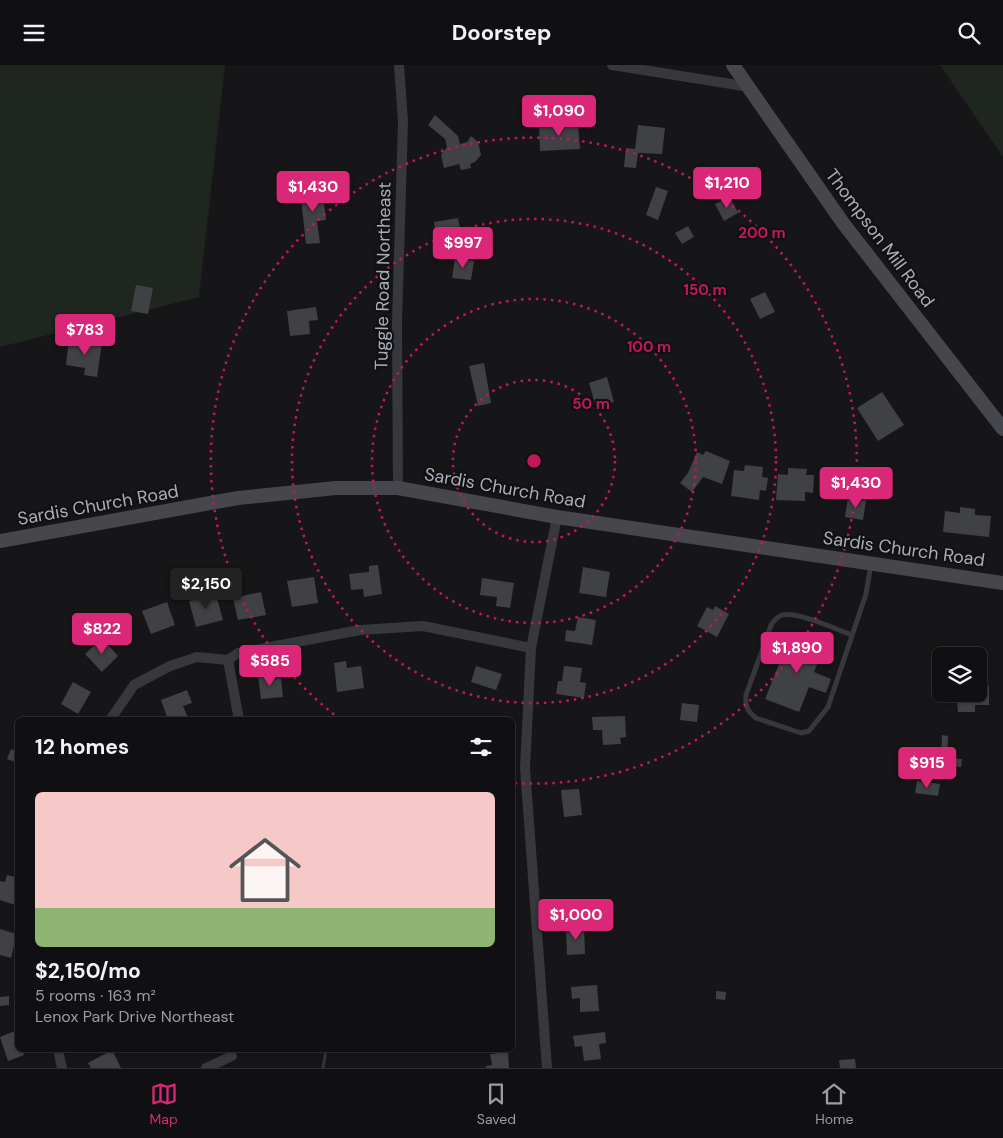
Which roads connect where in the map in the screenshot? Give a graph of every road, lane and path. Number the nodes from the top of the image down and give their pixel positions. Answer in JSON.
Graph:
{"nodes":[{"id":1,"x":399,"y":65,"type":"edge"},
{"id":2,"x":612,"y":65,"type":"edge"},
{"id":3,"x":733,"y":65,"type":"edge"},
{"id":4,"x":750,"y":87,"type":"junction"},
{"id":5,"x":1003,"y":429,"type":"edge"},
{"id":6,"x":398,"y":488,"type":"junction"},
{"id":7,"x":557,"y":517,"type":"junction"},
{"id":8,"x":0,"y":541,"type":"edge"},
{"id":9,"x":871,"y":563,"type":"junction"},
{"id":10,"x":1003,"y":583,"type":"edge"},
{"id":11,"x":852,"y":635,"type":"junction"},
{"id":12,"x":531,"y":648,"type":"junction"},
{"id":13,"x":228,"y":659,"type":"junction"},
{"id":14,"x":112,"y":717,"type":"edge"},
{"id":15,"x":238,"y":717,"type":"edge"},
{"id":16,"x":58,"y":1052,"type":"edge"},
{"id":17,"x":232,"y":1056,"type":"dead end"},
{"id":18,"x":62,"y":1068,"type":"edge"},
{"id":19,"x":206,"y":1068,"type":"edge"},
{"id":20,"x":547,"y":1068,"type":"edge"}],
"edges":[{"from":1,"to":6,"type":"street","name":"Tuggle Road Northeast"},
{"from":2,"to":4,"type":"street"},
{"from":3,"to":4,"type":"street","name":"Thompson Mill Road"},
{"from":4,"to":5,"type":"street","name":"Thompson Mill Road"},
{"from":6,"to":7,"type":"street","name":"Sardis Church Road"},
{"from":6,"to":8,"type":"street","name":"Sardis Church Road"},
{"from":7,"to":9,"type":"street","name":"Sardis Church Road"},
{"from":7,"to":12,"type":"street"},
{"from":9,"to":10,"type":"street","name":"Sardis Church Road"},
{"from":9,"to":11,"type":"lane"},
{"from":11,"to":11,"type":"lane"},
{"from":12,"to":13,"type":"street"},
{"from":12,"to":20,"type":"street"},
{"from":13,"to":14,"type":"street"},
{"from":13,"to":15,"type":"street"},
{"from":16,"to":18,"type":"street"},
{"from":17,"to":19,"type":"street"}]}
